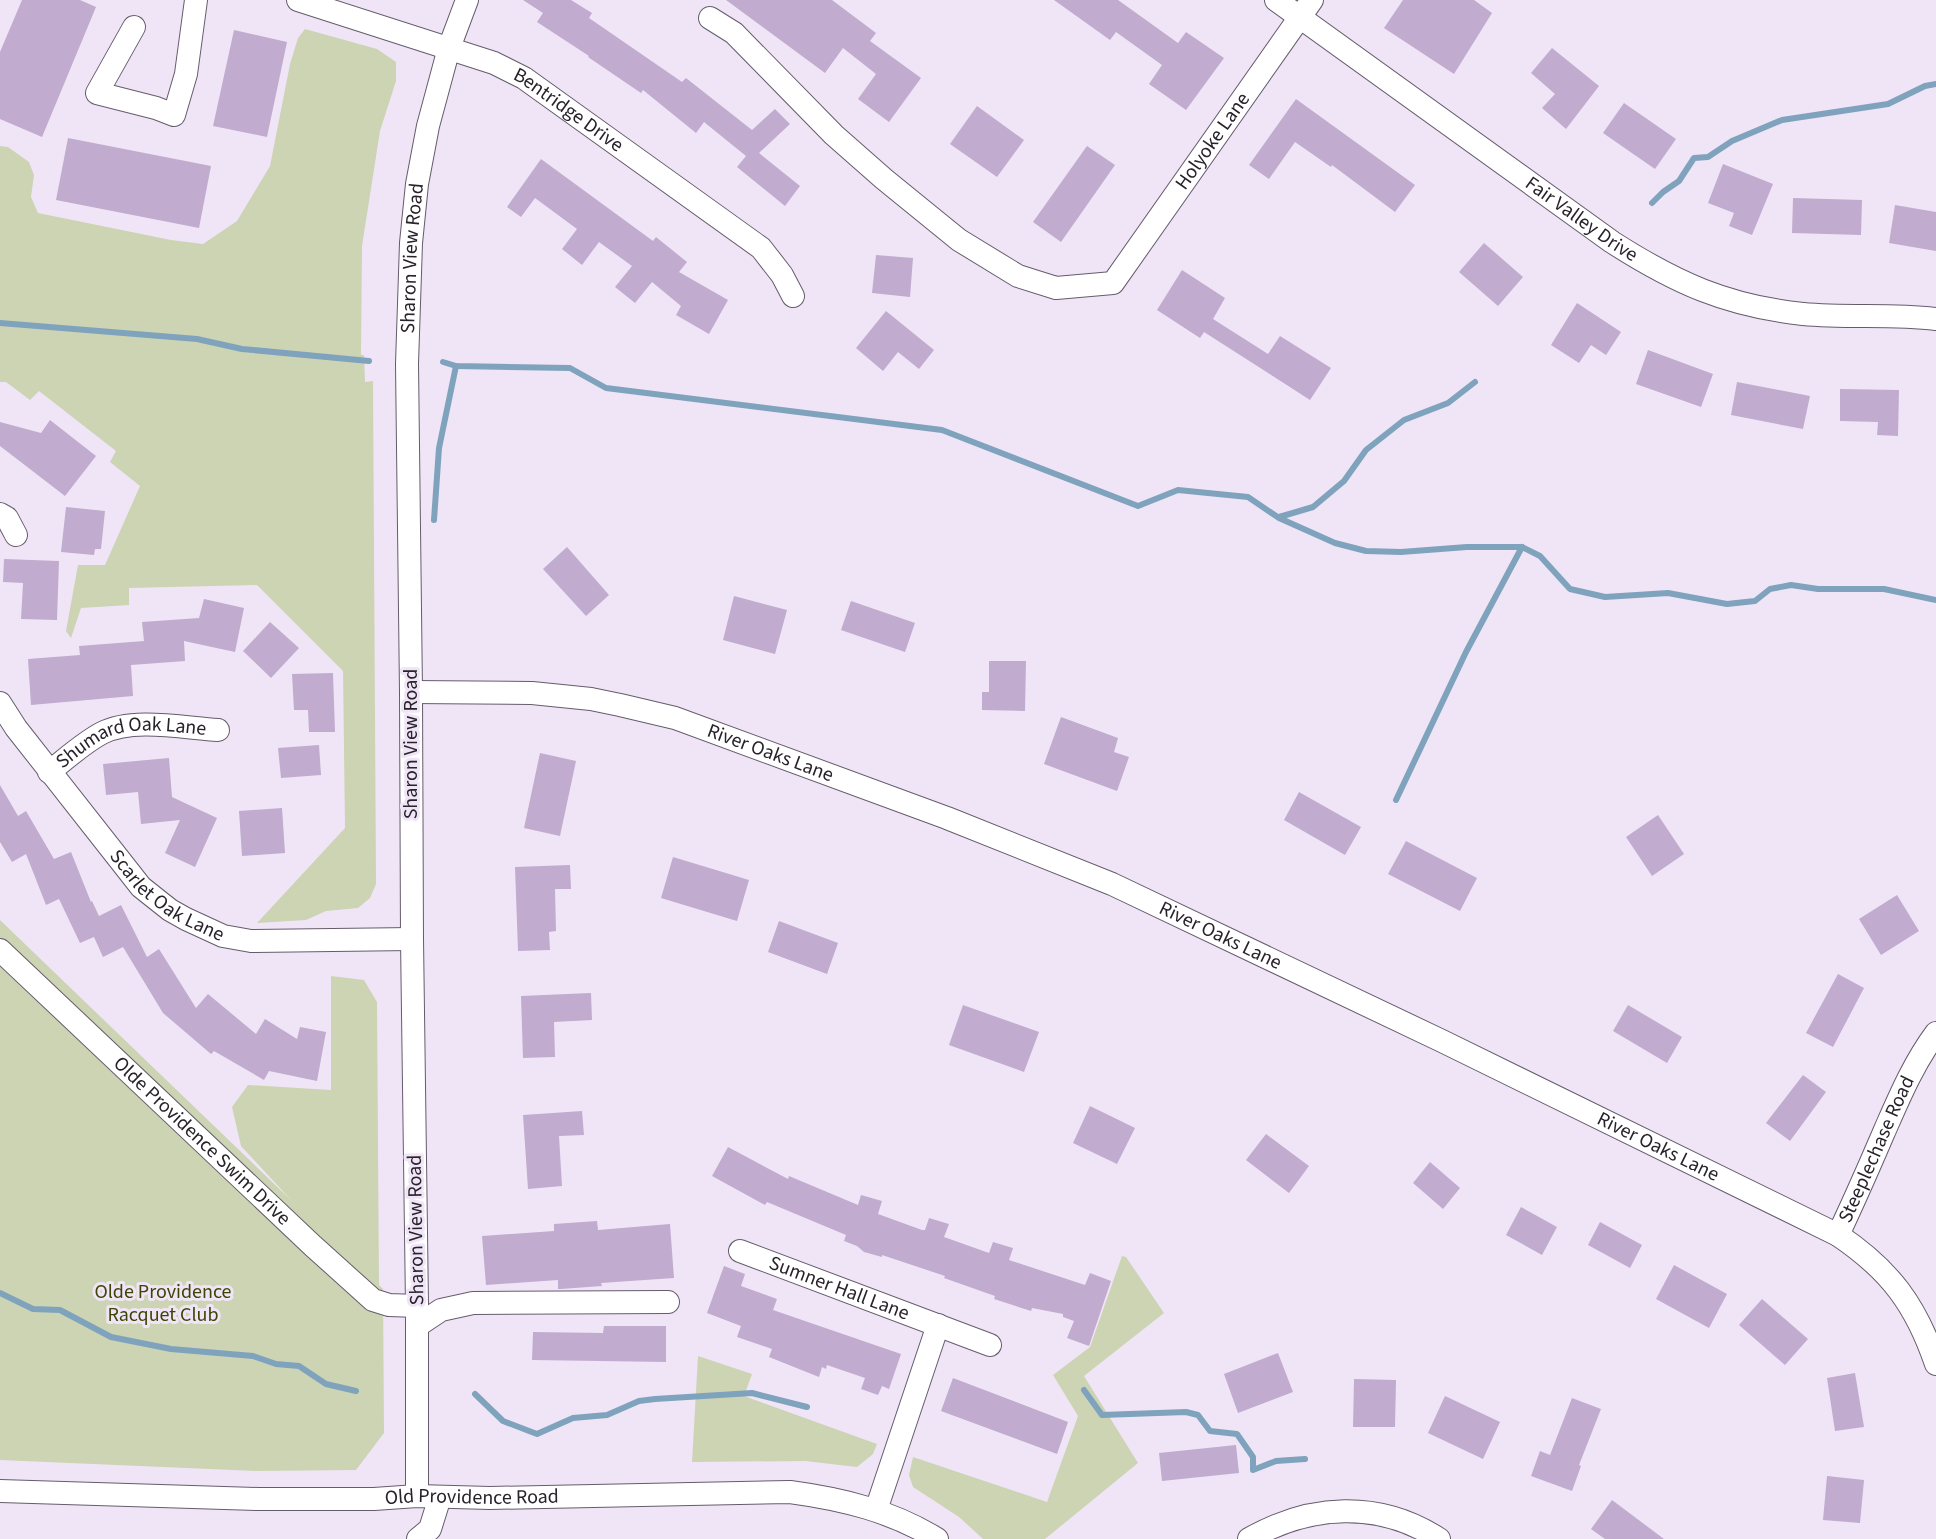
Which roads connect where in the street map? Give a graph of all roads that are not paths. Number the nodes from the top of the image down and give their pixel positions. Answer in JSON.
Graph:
{"nodes":[{"id":1,"x":196,"y":0,"type":"edge"},
{"id":2,"x":298,"y":0,"type":"edge"},
{"id":3,"x":467,"y":0,"type":"edge"},
{"id":4,"x":1276,"y":0,"type":"edge"},
{"id":5,"x":1306,"y":8,"type":"edge"},
{"id":6,"x":710,"y":18,"type":"dead end"},
{"id":7,"x":134,"y":27,"type":"dead end"},
{"id":8,"x":449,"y":48,"type":"junction"},
{"id":9,"x":793,"y":296,"type":"dead end"},
{"id":10,"x":1936,"y":319,"type":"edge"},
{"id":11,"x":0,"y":514,"type":"edge"},
{"id":12,"x":16,"y":535,"type":"dead end"},
{"id":13,"x":411,"y":692,"type":"junction"},
{"id":14,"x":0,"y":703,"type":"edge"},
{"id":15,"x":218,"y":730,"type":"dead end"},
{"id":16,"x":49,"y":771,"type":"junction"},
{"id":17,"x":412,"y":939,"type":"junction"},
{"id":18,"x":0,"y":950,"type":"edge"},
{"id":19,"x":1936,"y":1033,"type":"edge"},
{"id":20,"x":1838,"y":1235,"type":"junction"},
{"id":21,"x":740,"y":1251,"type":"dead end"},
{"id":22,"x":668,"y":1302,"type":"dead end"},
{"id":23,"x":417,"y":1316,"type":"junction"},
{"id":24,"x":938,"y":1325,"type":"junction"},
{"id":25,"x":990,"y":1345,"type":"dead end"},
{"id":26,"x":1936,"y":1364,"type":"edge"},
{"id":27,"x":0,"y":1491,"type":"edge"},
{"id":28,"x":417,"y":1496,"type":"junction"},
{"id":29,"x":440,"y":1497,"type":"junction"},
{"id":30,"x":876,"y":1510,"type":"junction"},
{"id":31,"x":418,"y":1539,"type":"edge"},
{"id":32,"x":937,"y":1539,"type":"edge"},
{"id":33,"x":1249,"y":1539,"type":"edge"},
{"id":34,"x":1439,"y":1539,"type":"edge"}],
"edges":[{"from":1,"to":7,"type":"street"},
{"from":2,"to":8,"type":"street","name":"Bentridge Drive"},
{"from":3,"to":8,"type":"street","name":"Sharon View Road"},
{"from":4,"to":5,"type":"street","name":"Fair Valley Drive"},
{"from":5,"to":6,"type":"street","name":"Holyoke Lane"},
{"from":5,"to":10,"type":"street","name":"Fair Valley Drive"},
{"from":8,"to":9,"type":"street","name":"Bentridge Drive"},
{"from":8,"to":13,"type":"street","name":"Sharon View Road"},
{"from":11,"to":12,"type":"street"},
{"from":13,"to":17,"type":"street","name":"Sharon View Road"},
{"from":13,"to":20,"type":"street","name":"River Oaks Lane"},
{"from":14,"to":16,"type":"street","name":"Scarlet Oak Lane"},
{"from":15,"to":16,"type":"street","name":"Shumard Oak Lane"},
{"from":16,"to":17,"type":"street","name":"Scarlet Oak Lane"},
{"from":17,"to":23,"type":"street","name":"Sharon View Road"},
{"from":18,"to":23,"type":"street","name":"Olde Providence Swim Drive"},
{"from":19,"to":20,"type":"street","name":"Steeplechase Road"},
{"from":20,"to":26,"type":"street","name":"River Oaks Lane"},
{"from":21,"to":24,"type":"street","name":"Sumner Hall Lane"},
{"from":22,"to":23,"type":"street"},
{"from":23,"to":28,"type":"street","name":"Sharon View Road"},
{"from":24,"to":25,"type":"street","name":"Sumner Hall Lane"},
{"from":24,"to":30,"type":"street"},
{"from":27,"to":28,"type":"street","name":"Old Providence Road"},
{"from":28,"to":29,"type":"street","name":"Old Providence Road"},
{"from":29,"to":30,"type":"street","name":"Old Providence Road"},
{"from":29,"to":31,"type":"street"},
{"from":30,"to":32,"type":"street","name":"Old Providence Road"},
{"from":33,"to":34,"type":"street"}]}
